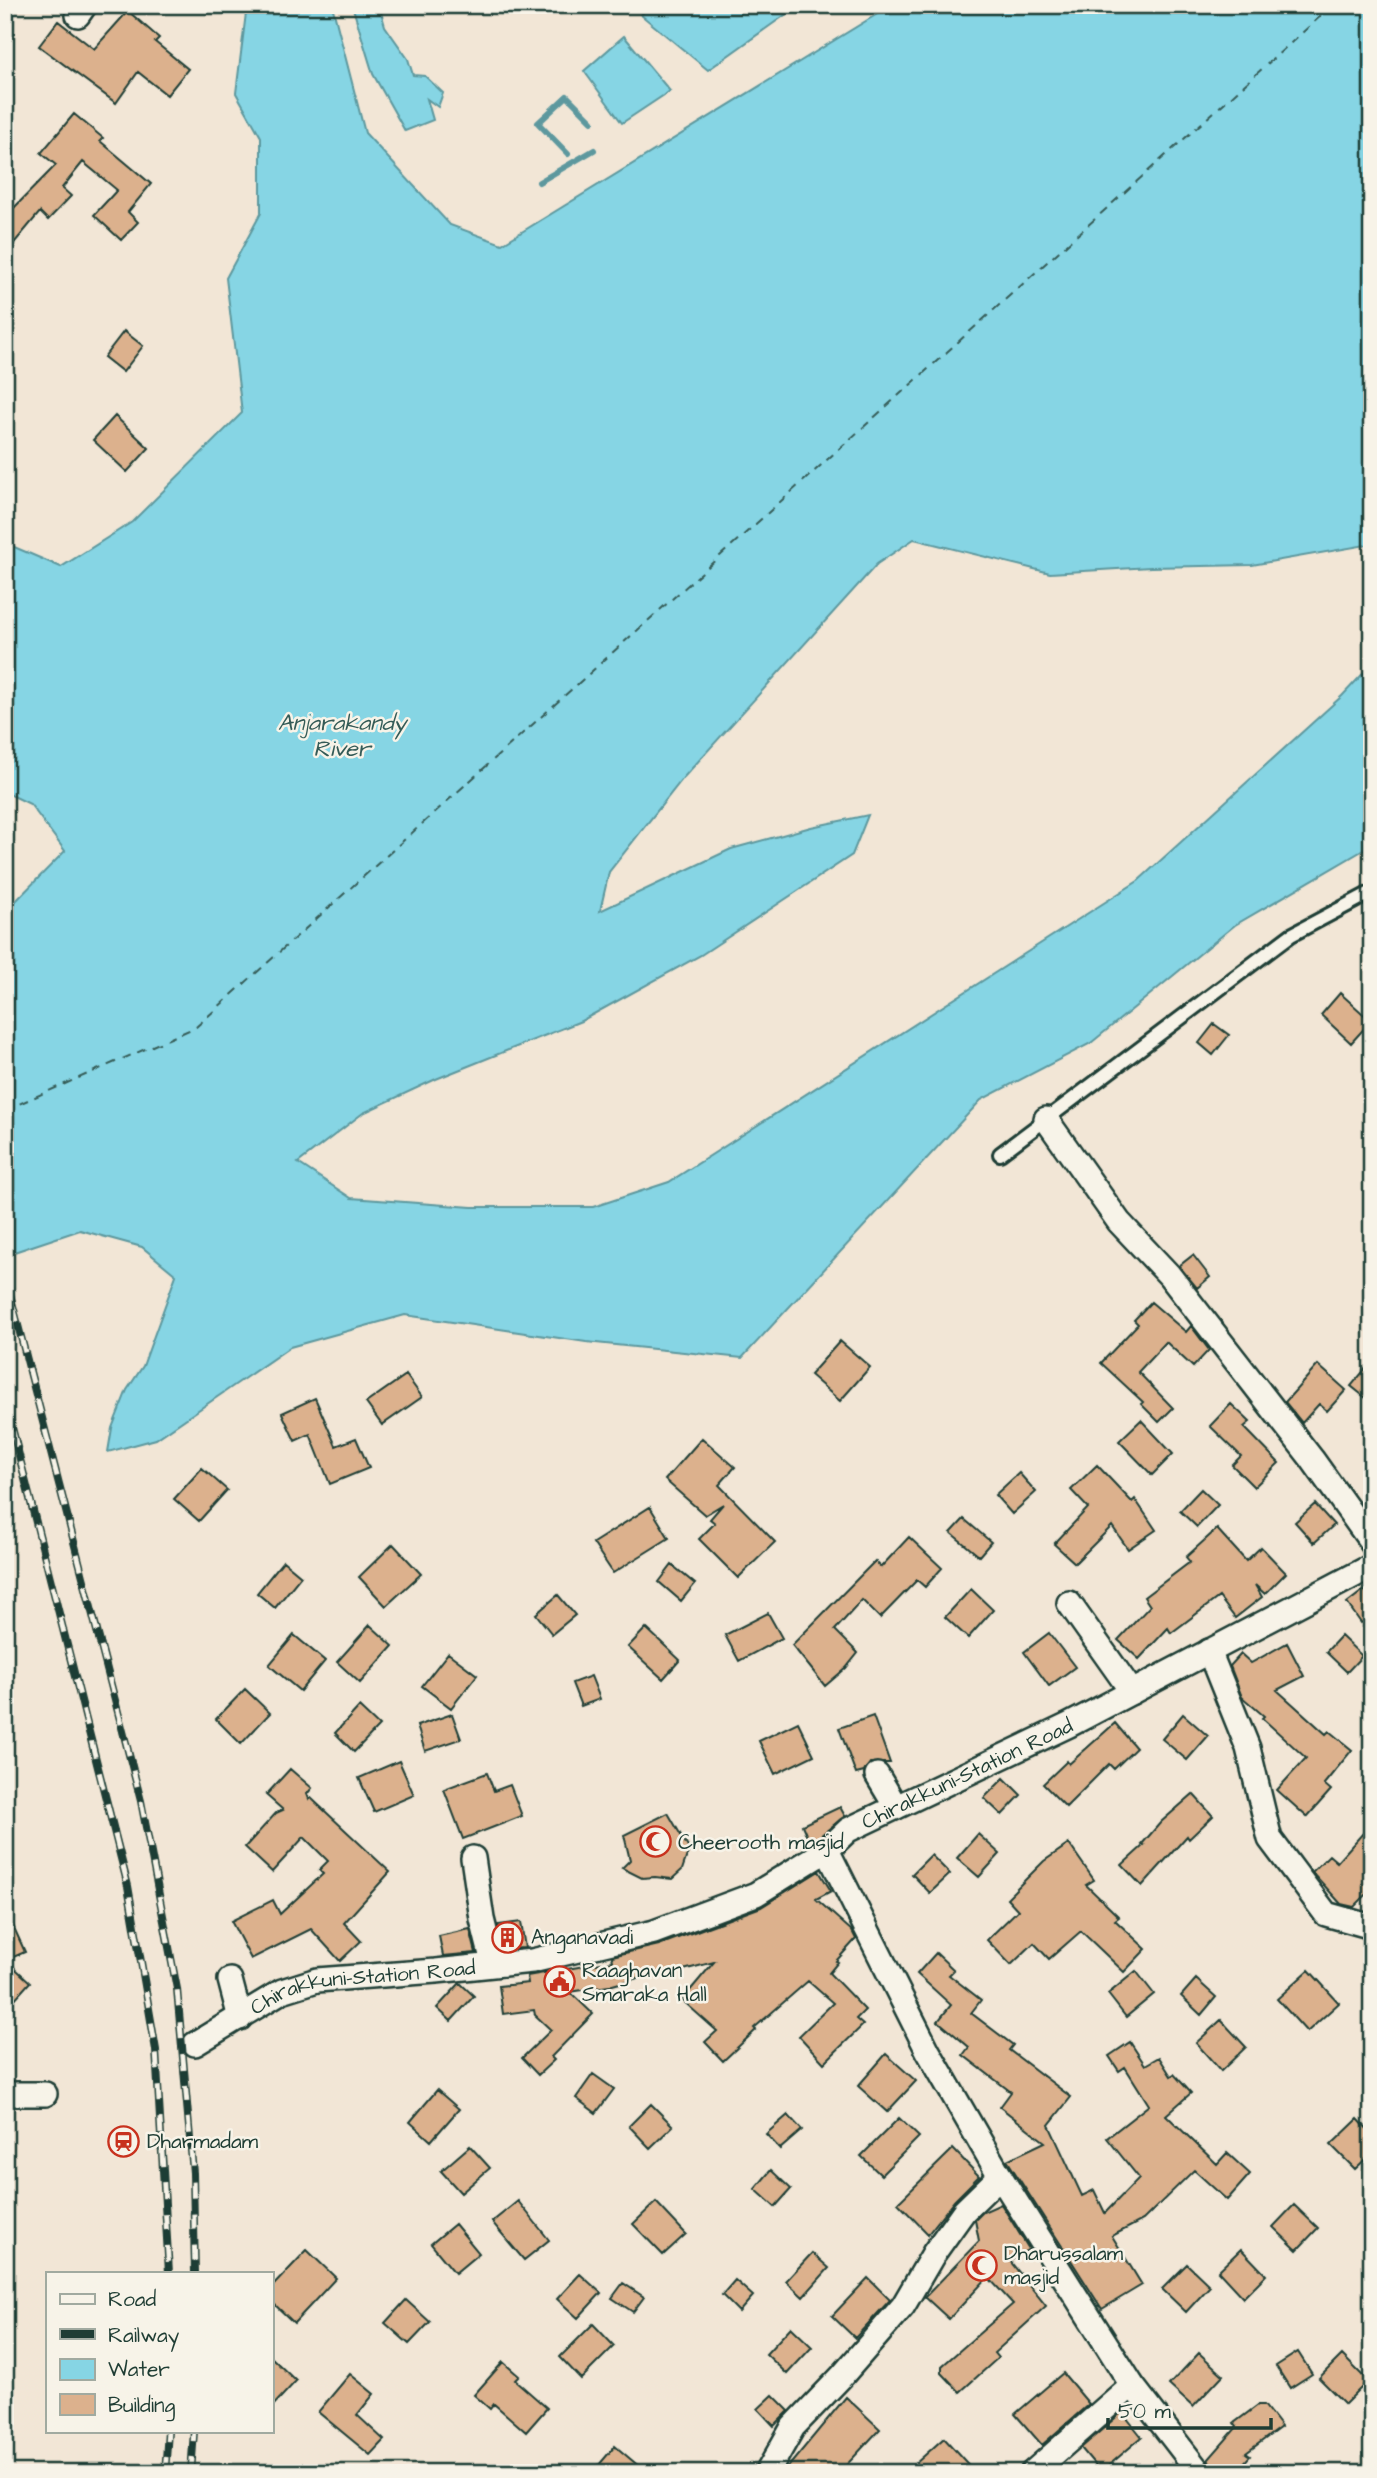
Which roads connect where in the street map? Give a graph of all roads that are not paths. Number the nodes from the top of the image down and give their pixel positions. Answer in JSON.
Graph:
{"nodes":[{"id":1,"x":1372,"y":892,"type":"edge"},
{"id":2,"x":1046,"y":1119,"type":"junction"},
{"id":3,"x":1000,"y":1154,"type":"dead end"},
{"id":4,"x":1372,"y":1543,"type":"edge"},
{"id":5,"x":1372,"y":1566,"type":"edge"},
{"id":6,"x":1069,"y":1603,"type":"dead end"},
{"id":7,"x":1209,"y":1651,"type":"junction"},
{"id":8,"x":1132,"y":1692,"type":"junction"},
{"id":9,"x":877,"y":1775,"type":"dead end"},
{"id":10,"x":896,"y":1807,"type":"junction"},
{"id":11,"x":827,"y":1850,"type":"junction"},
{"id":12,"x":473,"y":1858,"type":"dead end"},
{"id":13,"x":1372,"y":1927,"type":"edge"},
{"id":14,"x":503,"y":1964,"type":"junction"},
{"id":15,"x":230,"y":1980,"type":"dead end"},
{"id":16,"x":240,"y":2018,"type":"junction"},
{"id":17,"x":195,"y":2044,"type":"dead end"},
{"id":18,"x":5,"y":2094,"type":"edge"},
{"id":19,"x":45,"y":2094,"type":"dead end"},
{"id":20,"x":1000,"y":2176,"type":"junction"},
{"id":21,"x":1132,"y":2385,"type":"junction"},
{"id":22,"x":767,"y":2473,"type":"edge"},
{"id":23,"x":1032,"y":2473,"type":"edge"},
{"id":24,"x":1200,"y":2473,"type":"edge"}],
"edges":[{"from":1,"to":2,"type":"lane"},
{"from":2,"to":3,"type":"lane"},
{"from":2,"to":4,"type":"street"},
{"from":5,"to":7,"type":"street","name":"Chirakkuni-Station Road"},
{"from":6,"to":8,"type":"street"},
{"from":7,"to":8,"type":"street","name":"Chirakkuni-Station Road"},
{"from":7,"to":13,"type":"street"},
{"from":8,"to":10,"type":"street","name":"Chirakkuni-Station Road"},
{"from":9,"to":10,"type":"street"},
{"from":10,"to":11,"type":"street","name":"Chirakkuni-Station Road"},
{"from":11,"to":14,"type":"street","name":"Chirakkuni-Station Road"},
{"from":11,"to":20,"type":"street"},
{"from":12,"to":14,"type":"street"},
{"from":14,"to":16,"type":"street","name":"Chirakkuni-Station Road"},
{"from":15,"to":16,"type":"street"},
{"from":16,"to":17,"type":"street","name":"Chirakkuni-Station Road"},
{"from":18,"to":19,"type":"street"},
{"from":20,"to":21,"type":"street"},
{"from":20,"to":22,"type":"street"},
{"from":21,"to":23,"type":"street"},
{"from":21,"to":24,"type":"street"}]}
